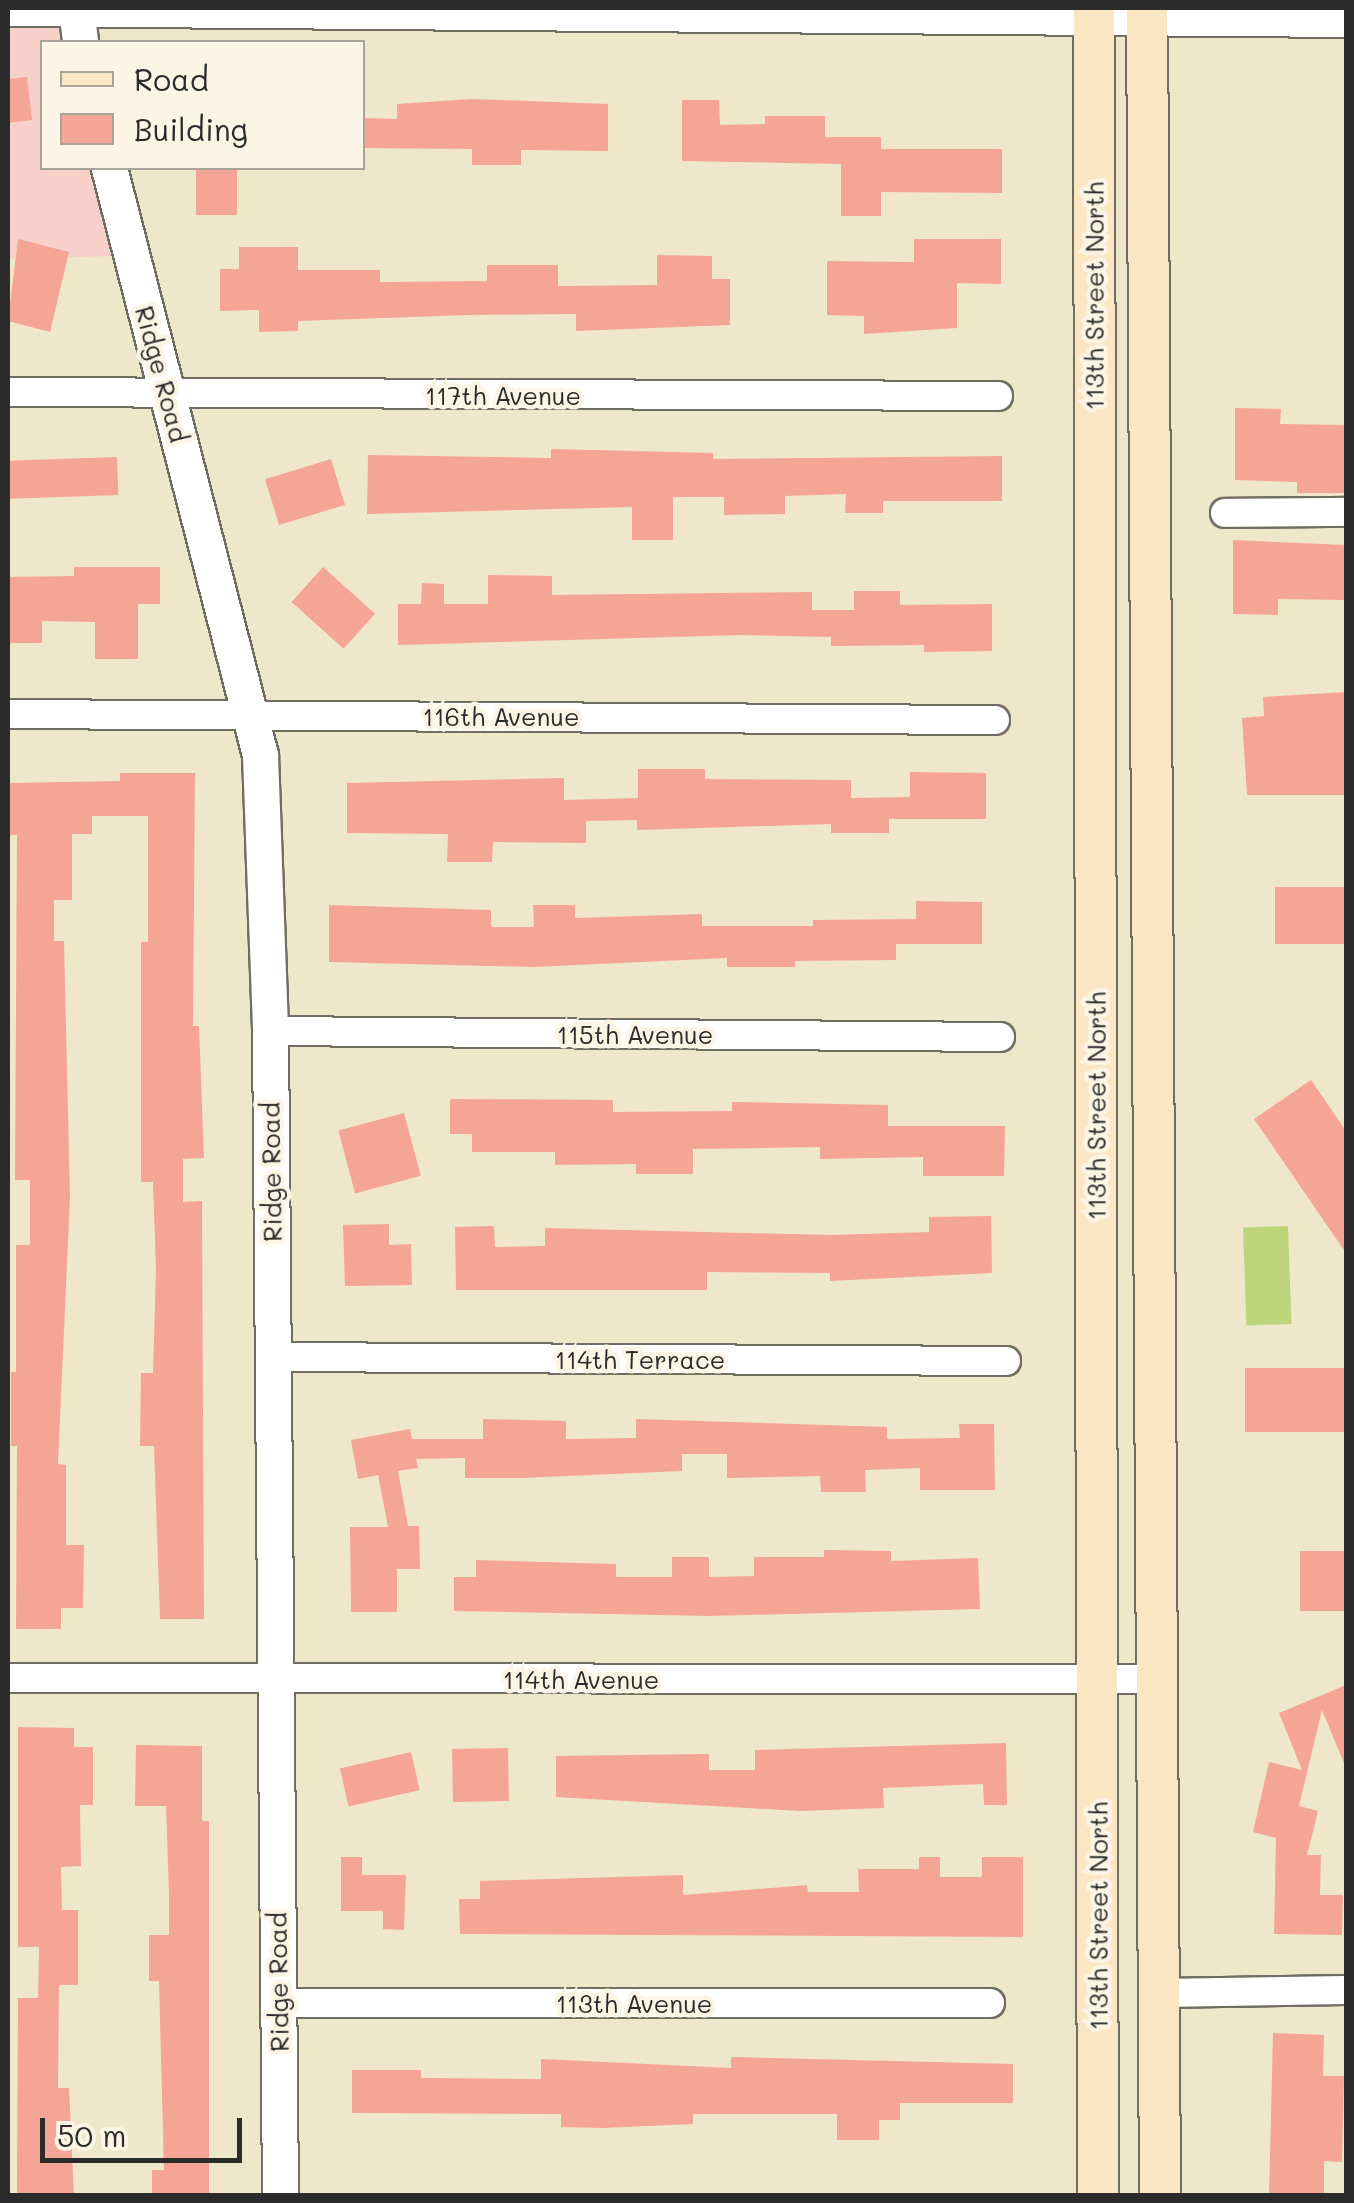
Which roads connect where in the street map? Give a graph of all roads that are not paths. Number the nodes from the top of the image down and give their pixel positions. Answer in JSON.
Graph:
{"nodes":[{"id":1,"x":8,"y":8,"type":"edge"},
{"id":2,"x":76,"y":8,"type":"edge"},
{"id":3,"x":1094,"y":12,"type":"edge"},
{"id":4,"x":1147,"y":13,"type":"edge"},
{"id":5,"x":1346,"y":19,"type":"edge"},
{"id":6,"x":80,"y":40,"type":"edge"},
{"id":7,"x":110,"y":170,"type":"edge"},
{"id":8,"x":8,"y":392,"type":"edge"},
{"id":9,"x":167,"y":394,"type":"junction"},
{"id":10,"x":998,"y":396,"type":"dead end"},
{"id":11,"x":1346,"y":512,"type":"edge"},
{"id":12,"x":1226,"y":513,"type":"dead end"},
{"id":13,"x":8,"y":714,"type":"edge"},
{"id":14,"x":252,"y":714,"type":"junction"},
{"id":15,"x":995,"y":720,"type":"dead end"},
{"id":16,"x":270,"y":1031,"type":"junction"},
{"id":17,"x":1000,"y":1037,"type":"dead end"},
{"id":18,"x":274,"y":1357,"type":"junction"},
{"id":19,"x":1006,"y":1361,"type":"dead end"},
{"id":20,"x":8,"y":1678,"type":"edge"},
{"id":21,"x":1098,"y":1679,"type":"junction"},
{"id":22,"x":1155,"y":1679,"type":"junction"},
{"id":23,"x":274,"y":1680,"type":"junction"},
{"id":24,"x":1346,"y":1990,"type":"edge"},
{"id":25,"x":1160,"y":1992,"type":"junction"},
{"id":26,"x":278,"y":2004,"type":"junction"},
{"id":27,"x":990,"y":2004,"type":"dead end"},
{"id":28,"x":280,"y":2196,"type":"edge"},
{"id":29,"x":1098,"y":2196,"type":"edge"},
{"id":30,"x":1160,"y":2196,"type":"edge"}],
"edges":[{"from":1,"to":2,"type":"street"},
{"from":2,"to":3,"type":"street"},
{"from":2,"to":6,"type":"street"},
{"from":3,"to":4,"type":"street"},
{"from":3,"to":21,"type":"main road","name":"113th Street North"},
{"from":4,"to":5,"type":"street"},
{"from":4,"to":22,"type":"main road"},
{"from":7,"to":9,"type":"street","name":"Ridge Road"},
{"from":8,"to":9,"type":"street","name":"117th Avenue"},
{"from":9,"to":10,"type":"street","name":"117th Avenue"},
{"from":9,"to":14,"type":"street","name":"Ridge Road"},
{"from":11,"to":12,"type":"street"},
{"from":13,"to":14,"type":"street","name":"116th Avenue"},
{"from":14,"to":15,"type":"street","name":"116th Avenue"},
{"from":14,"to":16,"type":"street","name":"Ridge Road"},
{"from":16,"to":17,"type":"street","name":"115th Avenue"},
{"from":16,"to":18,"type":"street","name":"Ridge Road"},
{"from":18,"to":19,"type":"street","name":"114th Terrace"},
{"from":18,"to":23,"type":"street","name":"Ridge Road"},
{"from":20,"to":23,"type":"street","name":"114th Avenue"},
{"from":21,"to":22,"type":"street","name":"114th Avenue"},
{"from":21,"to":23,"type":"street","name":"114th Avenue"},
{"from":21,"to":29,"type":"main road","name":"113th Street North"},
{"from":22,"to":25,"type":"main road"},
{"from":23,"to":26,"type":"street","name":"Ridge Road"},
{"from":24,"to":25,"type":"street"},
{"from":25,"to":30,"type":"main road"},
{"from":26,"to":27,"type":"street","name":"113th Avenue"},
{"from":26,"to":28,"type":"street","name":"Ridge Road"}]}
